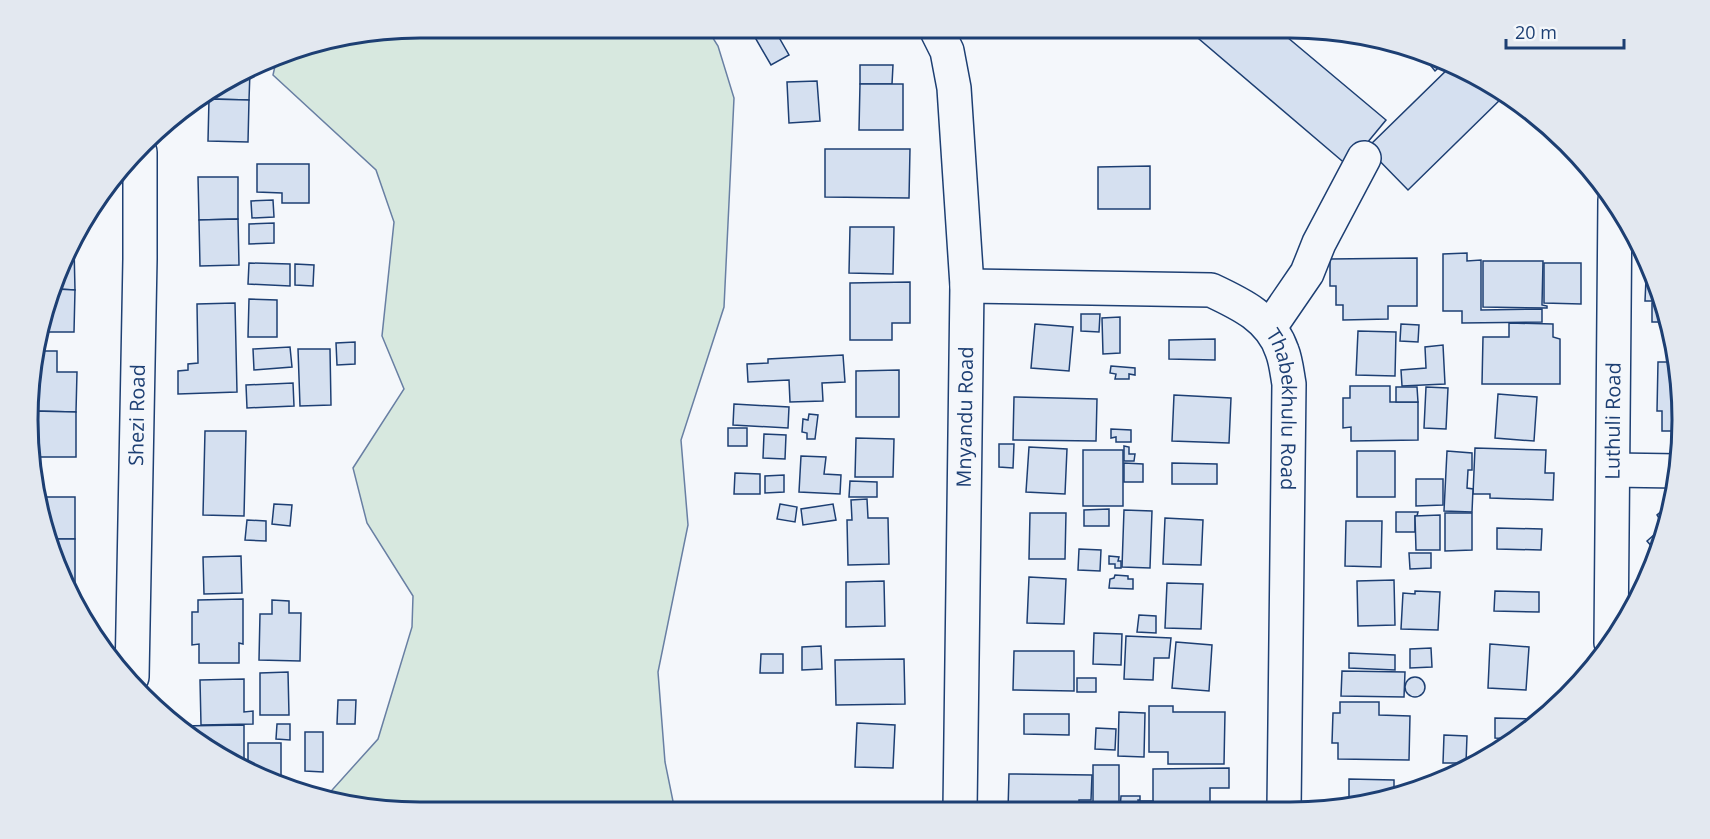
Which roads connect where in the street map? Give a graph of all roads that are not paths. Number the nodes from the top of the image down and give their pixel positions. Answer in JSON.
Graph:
{"nodes":[{"id":1,"x":940,"y":38,"type":"edge"},
{"id":2,"x":1364,"y":158,"type":"dead end"},
{"id":3,"x":140,"y":159,"type":"edge"},
{"id":4,"x":1615,"y":219,"type":"edge"},
{"id":5,"x":967,"y":286,"type":"junction"},
{"id":6,"x":1270,"y":327,"type":"junction"},
{"id":7,"x":1614,"y":470,"type":"junction"},
{"id":8,"x":1669,"y":471,"type":"edge"},
{"id":9,"x":1611,"y":626,"type":"edge"},
{"id":10,"x":132,"y":671,"type":"edge"},
{"id":11,"x":960,"y":802,"type":"edge"},
{"id":12,"x":1284,"y":802,"type":"edge"}],
"edges":[{"from":1,"to":5,"type":"street","name":"Mnyandu Road"},
{"from":2,"to":6,"type":"street"},
{"from":3,"to":10,"type":"street","name":"Shezi Road"},
{"from":4,"to":7,"type":"street","name":"Luthuli Road"},
{"from":5,"to":6,"type":"street","name":"Thabekhulu Road"},
{"from":5,"to":11,"type":"street","name":"Mnyandu Road"},
{"from":6,"to":12,"type":"street","name":"Thabekhulu Road"},
{"from":7,"to":8,"type":"street"},
{"from":7,"to":9,"type":"street","name":"Luthuli Road"}]}
